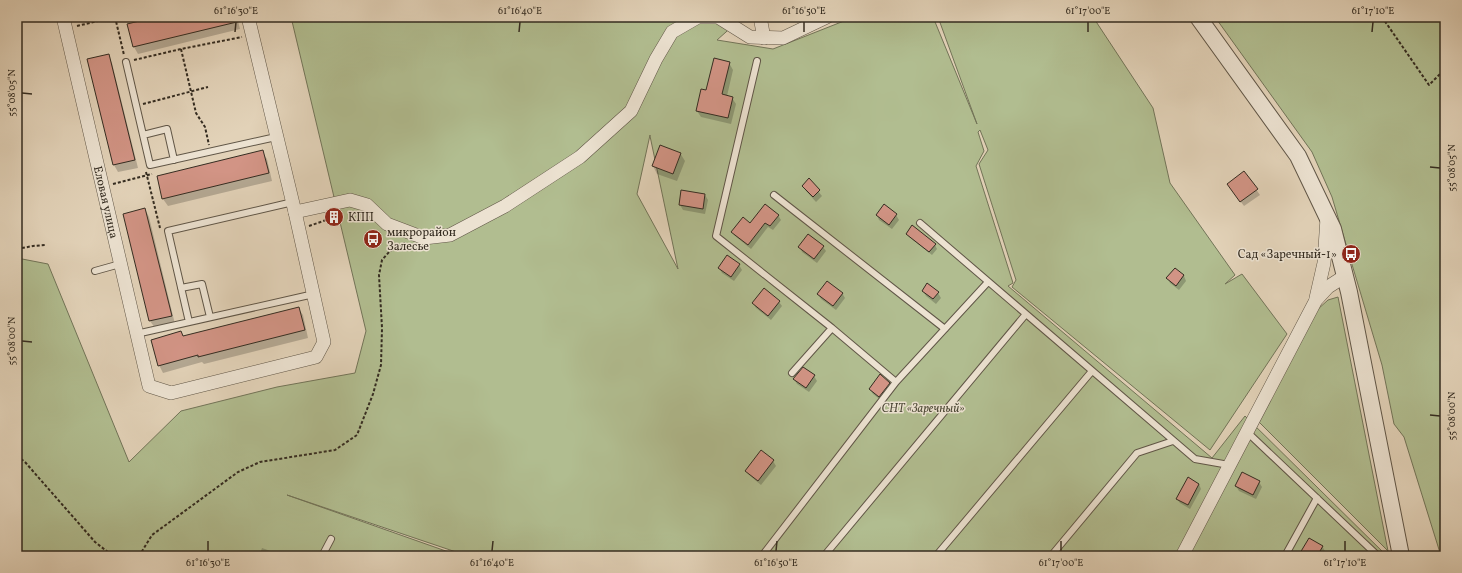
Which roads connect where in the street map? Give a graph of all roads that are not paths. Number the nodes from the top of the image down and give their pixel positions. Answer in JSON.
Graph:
{"nodes":[{"id":1,"x":248,"y":17,"type":"edge"},
{"id":2,"x":760,"y":17,"type":"edge"},
{"id":3,"x":827,"y":17,"type":"edge"},
{"id":4,"x":1198,"y":17,"type":"edge"},
{"id":5,"x":65,"y":23,"type":"edge"},
{"id":6,"x":764,"y":38,"type":"junction"},
{"id":7,"x":757,"y":61,"type":"dead end"},
{"id":8,"x":126,"y":62,"type":"road end"},
{"id":9,"x":143,"y":135,"type":"junction"},
{"id":10,"x":276,"y":137,"type":"junction"},
{"id":11,"x":174,"y":160,"type":"junction"},
{"id":12,"x":774,"y":195,"type":"dead end"},
{"id":13,"x":294,"y":207,"type":"junction"},
{"id":14,"x":1328,"y":215,"type":"junction"},
{"id":15,"x":920,"y":223,"type":"dead end"},
{"id":16,"x":120,"y":264,"type":"junction"},
{"id":17,"x":95,"y":271,"type":"dead end"},
{"id":18,"x":1345,"y":276,"type":"junction"},
{"id":19,"x":988,"y":282,"type":"junction"},
{"id":20,"x":182,"y":288,"type":"junction"},
{"id":21,"x":314,"y":294,"type":"junction"},
{"id":22,"x":1316,"y":300,"type":"junction"},
{"id":23,"x":1026,"y":314,"type":"junction"},
{"id":24,"x":210,"y":317,"type":"junction"},
{"id":25,"x":189,"y":322,"type":"junction"},
{"id":26,"x":832,"y":328,"type":"junction"},
{"id":27,"x":945,"y":328,"type":"junction"},
{"id":28,"x":136,"y":334,"type":"junction"},
{"id":29,"x":1092,"y":371,"type":"junction"},
{"id":30,"x":792,"y":373,"type":"dead end"},
{"id":31,"x":896,"y":382,"type":"junction"},
{"id":32,"x":1246,"y":431,"type":"junction"},
{"id":33,"x":1173,"y":441,"type":"junction"},
{"id":34,"x":1229,"y":465,"type":"junction"},
{"id":35,"x":1317,"y":498,"type":"junction"},
{"id":36,"x":331,"y":539,"type":"dead end"},
{"id":37,"x":322,"y":556,"type":"edge"},
{"id":38,"x":762,"y":556,"type":"edge"},
{"id":39,"x":824,"y":556,"type":"edge"},
{"id":40,"x":936,"y":556,"type":"edge"},
{"id":41,"x":1051,"y":556,"type":"edge"},
{"id":42,"x":1182,"y":556,"type":"edge"},
{"id":43,"x":1285,"y":556,"type":"edge"},
{"id":44,"x":1378,"y":556,"type":"edge"},
{"id":45,"x":1401,"y":556,"type":"edge"}],
"edges":[{"from":1,"to":10,"type":"street"},
{"from":2,"to":6,"type":"street"},
{"from":3,"to":6,"type":"street"},
{"from":4,"to":14,"type":"street"},
{"from":5,"to":16,"type":"street","name":"Еловая улица"},
{"from":6,"to":13,"type":"street"},
{"from":7,"to":26,"type":"lane"},
{"from":8,"to":9,"type":"lane"},
{"from":9,"to":11,"type":"lane"},
{"from":9,"to":11,"type":"lane"},
{"from":10,"to":11,"type":"lane"},
{"from":10,"to":13,"type":"street"},
{"from":12,"to":27,"type":"lane"},
{"from":13,"to":20,"type":"lane"},
{"from":13,"to":21,"type":"street"},
{"from":14,"to":18,"type":"street"},
{"from":14,"to":22,"type":"street"},
{"from":15,"to":19,"type":"lane"},
{"from":16,"to":17,"type":"lane"},
{"from":16,"to":28,"type":"street","name":"Еловая улица"},
{"from":18,"to":22,"type":"street"},
{"from":18,"to":45,"type":"street"},
{"from":19,"to":23,"type":"lane"},
{"from":19,"to":27,"type":"lane"},
{"from":20,"to":24,"type":"lane"},
{"from":20,"to":25,"type":"lane"},
{"from":21,"to":24,"type":"lane"},
{"from":21,"to":28,"type":"street","name":"Еловая улица"},
{"from":22,"to":32,"type":"street"},
{"from":23,"to":29,"type":"lane"},
{"from":23,"to":39,"type":"lane"},
{"from":24,"to":25,"type":"lane"},
{"from":25,"to":28,"type":"lane"},
{"from":26,"to":30,"type":"lane"},
{"from":26,"to":31,"type":"lane"},
{"from":27,"to":31,"type":"lane"},
{"from":29,"to":33,"type":"lane"},
{"from":29,"to":40,"type":"lane"},
{"from":31,"to":38,"type":"lane"},
{"from":32,"to":34,"type":"street"},
{"from":32,"to":35,"type":"lane"},
{"from":33,"to":34,"type":"lane"},
{"from":33,"to":41,"type":"lane"},
{"from":34,"to":42,"type":"street"},
{"from":35,"to":43,"type":"lane"},
{"from":35,"to":44,"type":"lane"},
{"from":36,"to":37,"type":"lane"}]}
